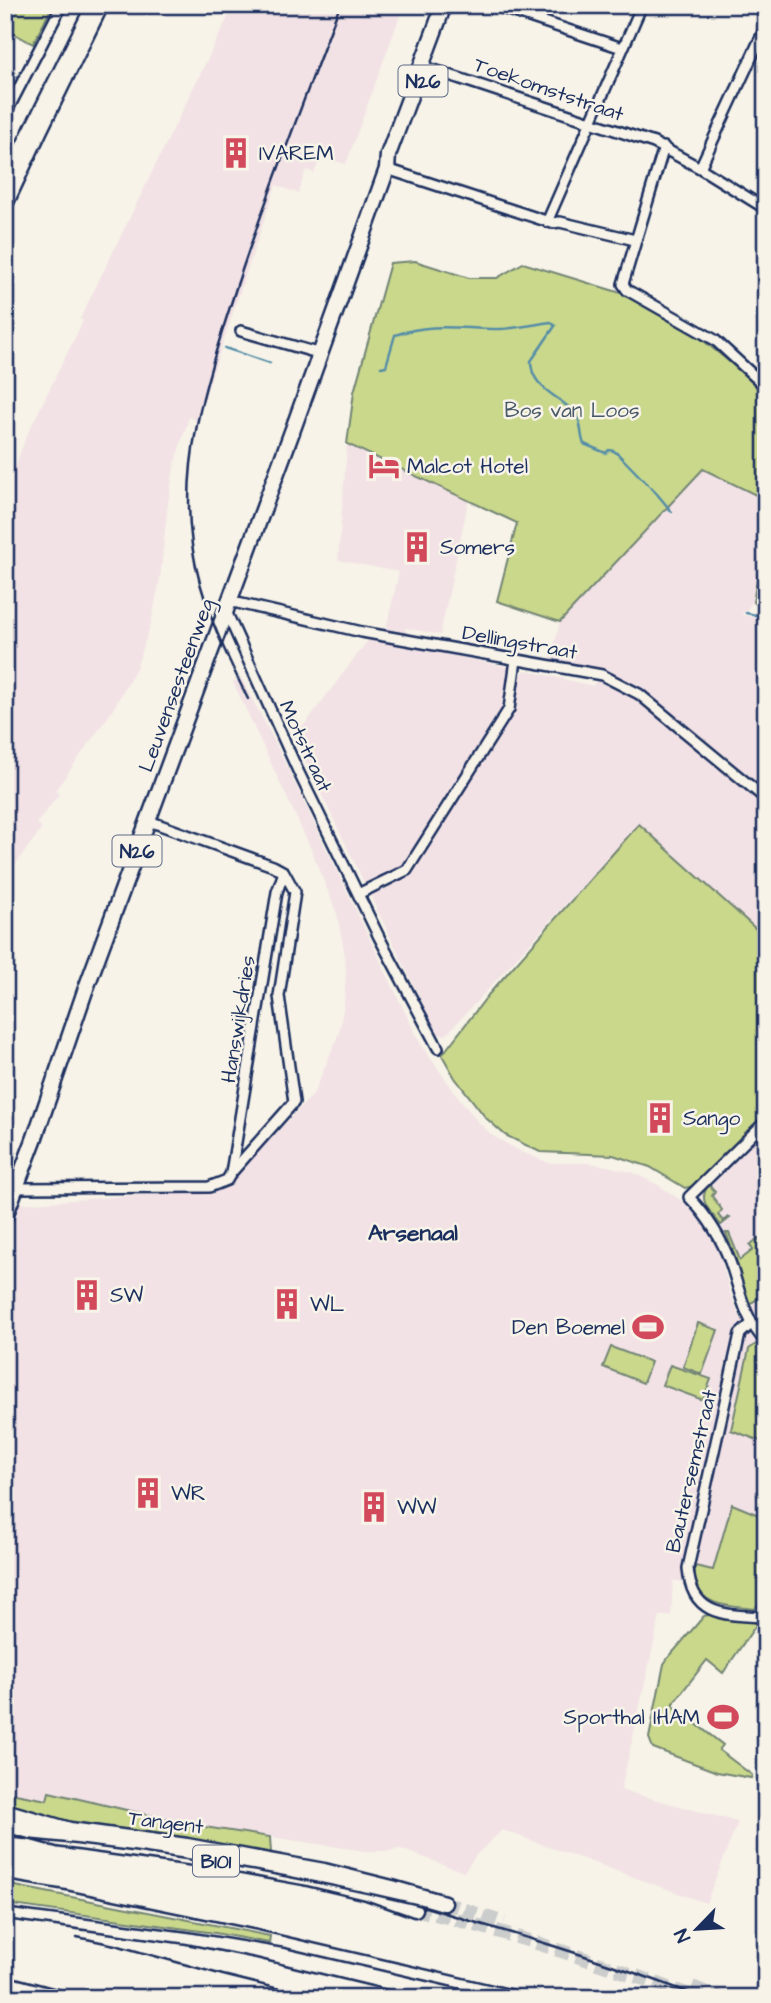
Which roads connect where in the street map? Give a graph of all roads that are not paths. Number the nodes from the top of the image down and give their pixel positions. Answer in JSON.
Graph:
{"nodes":[{"id":1,"x":62,"y":5,"type":"edge"},
{"id":2,"x":444,"y":5,"type":"edge"},
{"id":3,"x":452,"y":5,"type":"edge"},
{"id":4,"x":493,"y":5,"type":"edge"},
{"id":5,"x":642,"y":5,"type":"edge"},
{"id":6,"x":766,"y":26,"type":"edge"},
{"id":7,"x":622,"y":48,"type":"junction"},
{"id":8,"x":425,"y":67,"type":"junction"},
{"id":9,"x":5,"y":115,"type":"edge"},
{"id":10,"x":590,"y":122,"type":"junction"},
{"id":11,"x":664,"y":147,"type":"junction"},
{"id":12,"x":701,"y":168,"type":"junction"},
{"id":13,"x":387,"y":169,"type":"junction"},
{"id":14,"x":766,"y":209,"type":"edge"},
{"id":15,"x":547,"y":222,"type":"junction"},
{"id":16,"x":635,"y":240,"type":"junction"},
{"id":17,"x":240,"y":331,"type":"dead end"},
{"id":18,"x":321,"y":354,"type":"junction"},
{"id":19,"x":766,"y":387,"type":"edge"},
{"id":20,"x":227,"y":606,"type":"junction"},
{"id":21,"x":516,"y":660,"type":"junction"},
{"id":22,"x":766,"y":800,"type":"edge"},
{"id":23,"x":149,"y":821,"type":"junction"},
{"id":24,"x":284,"y":872,"type":"junction"},
{"id":25,"x":358,"y":894,"type":"junction"},
{"id":26,"x":438,"y":1048,"type":"dead end"},
{"id":27,"x":766,"y":1121,"type":"edge"},
{"id":28,"x":231,"y":1173,"type":"junction"},
{"id":29,"x":10,"y":1187,"type":"edge"},
{"id":30,"x":5,"y":1216,"type":"edge"},
{"id":31,"x":752,"y":1324,"type":"junction"},
{"id":32,"x":766,"y":1342,"type":"edge"},
{"id":33,"x":766,"y":1617,"type":"edge"},
{"id":34,"x":5,"y":1811,"type":"edge"},
{"id":35,"x":5,"y":1824,"type":"edge"},
{"id":36,"x":443,"y":1903,"type":"tunnel mouth"},
{"id":37,"x":415,"y":1909,"type":"tunnel mouth"},
{"id":38,"x":5,"y":1982,"type":"edge"},
{"id":39,"x":69,"y":1998,"type":"edge"}],
"edges":[{"from":1,"to":9,"type":"street"},
{"from":2,"to":8,"type":"main road","name":"Leuvensesteenweg","number":"N26"},
{"from":3,"to":8,"type":"main road","name":"Leuvensesteenweg","number":"N26"},
{"from":4,"to":7,"type":"street"},
{"from":5,"to":7,"type":"street"},
{"from":6,"to":12,"type":"street"},
{"from":7,"to":10,"type":"street"},
{"from":8,"to":10,"type":"street","name":"Toekomststraat"},
{"from":8,"to":13,"type":"main road","name":"Leuvensesteenweg","number":"N26"},
{"from":10,"to":11,"type":"street","name":"Toekomststraat"},
{"from":10,"to":15,"type":"street"},
{"from":11,"to":12,"type":"street","name":"Toekomststraat"},
{"from":11,"to":16,"type":"street"},
{"from":12,"to":14,"type":"street","name":"Toekomststraat"},
{"from":13,"to":15,"type":"street"},
{"from":13,"to":18,"type":"main road","name":"Leuvensesteenweg","number":"N26"},
{"from":15,"to":16,"type":"street"},
{"from":16,"to":19,"type":"street"},
{"from":17,"to":18,"type":"street"},
{"from":18,"to":20,"type":"main road","name":"Leuvensesteenweg","number":"N26"},
{"from":20,"to":21,"type":"street","name":"Dellingstraat"},
{"from":20,"to":23,"type":"main road","name":"Leuvensesteenweg","number":"N26"},
{"from":20,"to":25,"type":"street","name":"Motstraat"},
{"from":21,"to":22,"type":"street","name":"Dellingstraat"},
{"from":21,"to":25,"type":"street"},
{"from":23,"to":24,"type":"street"},
{"from":23,"to":29,"type":"main road","name":"Leuvensesteenweg","number":"N26"},
{"from":24,"to":28,"type":"street","name":"Hanswijkdries"},
{"from":24,"to":28,"type":"street","name":"Hanswijkdries"},
{"from":25,"to":26,"type":"street","name":"Motstraat"},
{"from":27,"to":31,"type":"street"},
{"from":28,"to":29,"type":"street","name":"Hanswijkdries"},
{"from":29,"to":30,"type":"main road","name":"Leuvensesteenweg","number":"N26"},
{"from":31,"to":32,"type":"street"},
{"from":31,"to":33,"type":"street","name":"Bautersemstraat"},
{"from":34,"to":36,"type":"main road","name":"Tangent","number":"B101"},
{"from":35,"to":37,"type":"main road","name":"Tangent","number":"B101"},
{"from":38,"to":39,"type":"street"}]}
